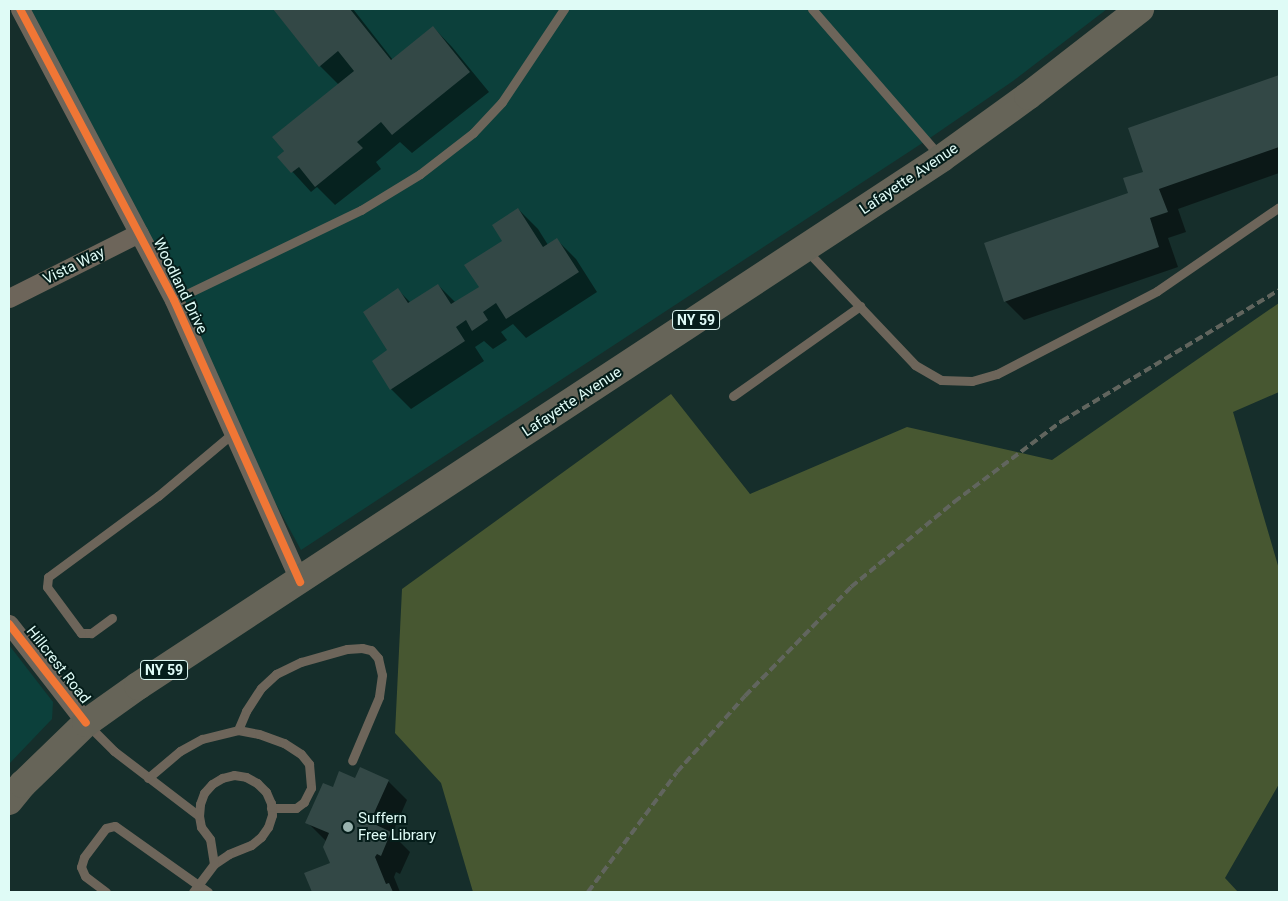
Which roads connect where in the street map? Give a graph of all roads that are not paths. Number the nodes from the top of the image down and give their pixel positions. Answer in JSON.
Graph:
{"nodes":[{"id":1,"x":20,"y":9,"type":"edge"},
{"id":2,"x":564,"y":9,"type":"edge"},
{"id":3,"x":812,"y":9,"type":"edge"},
{"id":4,"x":1140,"y":9,"type":"edge"},
{"id":5,"x":942,"y":158,"type":"junction"},
{"id":6,"x":1279,"y":208,"type":"edge"},
{"id":7,"x":139,"y":233,"type":"junction"},
{"id":8,"x":804,"y":248,"type":"junction"},
{"id":9,"x":9,"y":298,"type":"edge"},
{"id":10,"x":174,"y":300,"type":"junction"},
{"id":11,"x":860,"y":306,"type":"junction"},
{"id":12,"x":733,"y":396,"type":"dead end"},
{"id":13,"x":233,"y":433,"type":"junction"},
{"id":14,"x":300,"y":582,"type":"junction"},
{"id":15,"x":112,"y":618,"type":"dead end"},
{"id":16,"x":9,"y":624,"type":"edge"},
{"id":17,"x":86,"y":723,"type":"junction"},
{"id":18,"x":238,"y":730,"type":"junction"},
{"id":19,"x":352,"y":761,"type":"dead end"},
{"id":20,"x":148,"y":778,"type":"junction"},
{"id":21,"x":9,"y":801,"type":"edge"},
{"id":22,"x":271,"y":808,"type":"junction"},
{"id":23,"x":199,"y":816,"type":"junction"},
{"id":24,"x":214,"y":864,"type":"junction"},
{"id":25,"x":196,"y":889,"type":"edge"},
{"id":26,"x":106,"y":892,"type":"edge"},
{"id":27,"x":208,"y":892,"type":"edge"}],
"edges":[{"from":1,"to":7,"type":"street","name":"Woodland Drive"},
{"from":2,"to":10,"type":"lane"},
{"from":3,"to":5,"type":"lane"},
{"from":4,"to":5,"type":"main road","name":"Lafayette Avenue","number":"NY 59"},
{"from":5,"to":8,"type":"main road","name":"Lafayette Avenue","number":"NY 59"},
{"from":6,"to":11,"type":"lane"},
{"from":7,"to":9,"type":"street","name":"Vista Way"},
{"from":7,"to":10,"type":"street","name":"Woodland Drive"},
{"from":8,"to":11,"type":"lane"},
{"from":8,"to":14,"type":"main road","name":"Lafayette Avenue","number":"NY 59"},
{"from":10,"to":13,"type":"street","name":"Woodland Drive"},
{"from":11,"to":12,"type":"lane"},
{"from":13,"to":14,"type":"street","name":"Woodland Drive"},
{"from":13,"to":15,"type":"lane"},
{"from":14,"to":17,"type":"main road","name":"Lafayette Avenue","number":"NY 59"},
{"from":16,"to":17,"type":"street","name":"Hillcrest Road"},
{"from":17,"to":20,"type":"lane"},
{"from":17,"to":21,"type":"main road","name":"Lafayette Avenue","number":"NY 59"},
{"from":18,"to":19,"type":"lane"},
{"from":18,"to":20,"type":"lane"},
{"from":18,"to":22,"type":"lane"},
{"from":20,"to":23,"type":"lane"},
{"from":22,"to":23,"type":"lane"},
{"from":22,"to":24,"type":"lane"},
{"from":23,"to":24,"type":"lane"},
{"from":24,"to":25,"type":"lane"},
{"from":25,"to":26,"type":"lane"},
{"from":25,"to":27,"type":"lane"}]}
